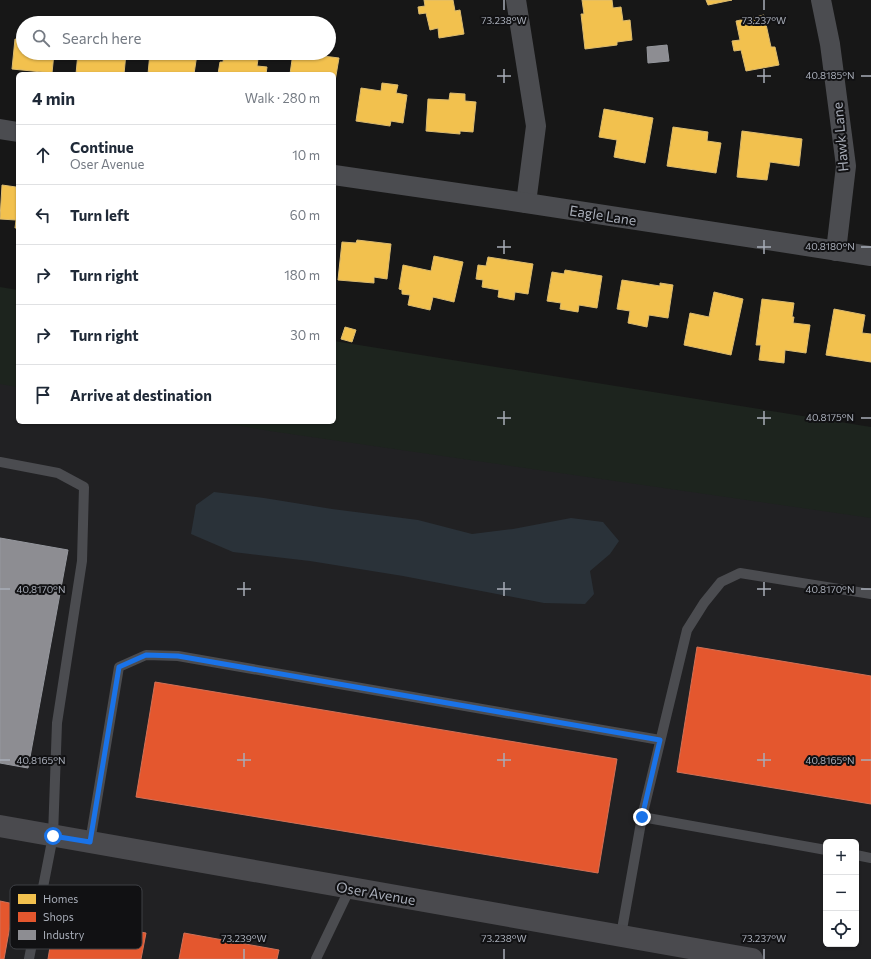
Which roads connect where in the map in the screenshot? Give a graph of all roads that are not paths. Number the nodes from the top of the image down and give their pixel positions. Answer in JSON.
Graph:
{"nodes":[{"id":1,"x":516,"y":0,"type":"edge"},
{"id":2,"x":822,"y":0,"type":"edge"},
{"id":3,"x":0,"y":129,"type":"edge"},
{"id":4,"x":16,"y":132,"type":"edge"},
{"id":5,"x":336,"y":175,"type":"edge"},
{"id":6,"x":526,"y":203,"type":"junction"},
{"id":7,"x":836,"y":251,"type":"junction"},
{"id":8,"x":871,"y":256,"type":"edge"},
{"id":9,"x":0,"y":462,"type":"edge"},
{"id":10,"x":871,"y":594,"type":"edge"},
{"id":11,"x":660,"y":740,"type":"junction"},
{"id":12,"x":642,"y":817,"type":"junction"},
{"id":13,"x":0,"y":826,"type":"edge"},
{"id":14,"x":53,"y":836,"type":"junction"},
{"id":15,"x":90,"y":842,"type":"junction"},
{"id":16,"x":823,"y":849,"type":"edge"},
{"id":17,"x":859,"y":856,"type":"edge"},
{"id":18,"x":871,"y":858,"type":"edge"},
{"id":19,"x":43,"y":885,"type":"edge"},
{"id":20,"x":350,"y":888,"type":"junction"},
{"id":21,"x":621,"y":935,"type":"junction"},
{"id":22,"x":31,"y":949,"type":"edge"},
{"id":23,"x":29,"y":959,"type":"edge"},
{"id":24,"x":316,"y":959,"type":"edge"},
{"id":25,"x":752,"y":959,"type":"edge"}],
"edges":[{"from":1,"to":6,"type":"street"},
{"from":2,"to":7,"type":"street","name":"Hawk Lane"},
{"from":3,"to":4,"type":"street"},
{"from":5,"to":6,"type":"street","name":"Eagle Lane"},
{"from":6,"to":7,"type":"street","name":"Eagle Lane"},
{"from":7,"to":8,"type":"street","name":"Eagle Lane"},
{"from":9,"to":14,"type":"lane"},
{"from":10,"to":11,"type":"lane"},
{"from":11,"to":12,"type":"lane"},
{"from":11,"to":15,"type":"lane"},
{"from":12,"to":16,"type":"lane"},
{"from":12,"to":21,"type":"lane"},
{"from":13,"to":14,"type":"street","name":"Oser Avenue"},
{"from":14,"to":15,"type":"street","name":"Oser Avenue"},
{"from":14,"to":19,"type":"lane"},
{"from":15,"to":20,"type":"street","name":"Oser Avenue"},
{"from":17,"to":18,"type":"lane"},
{"from":20,"to":21,"type":"street","name":"Oser Avenue"},
{"from":20,"to":24,"type":"lane"},
{"from":21,"to":25,"type":"street","name":"Oser Avenue"},
{"from":22,"to":23,"type":"lane"}]}
